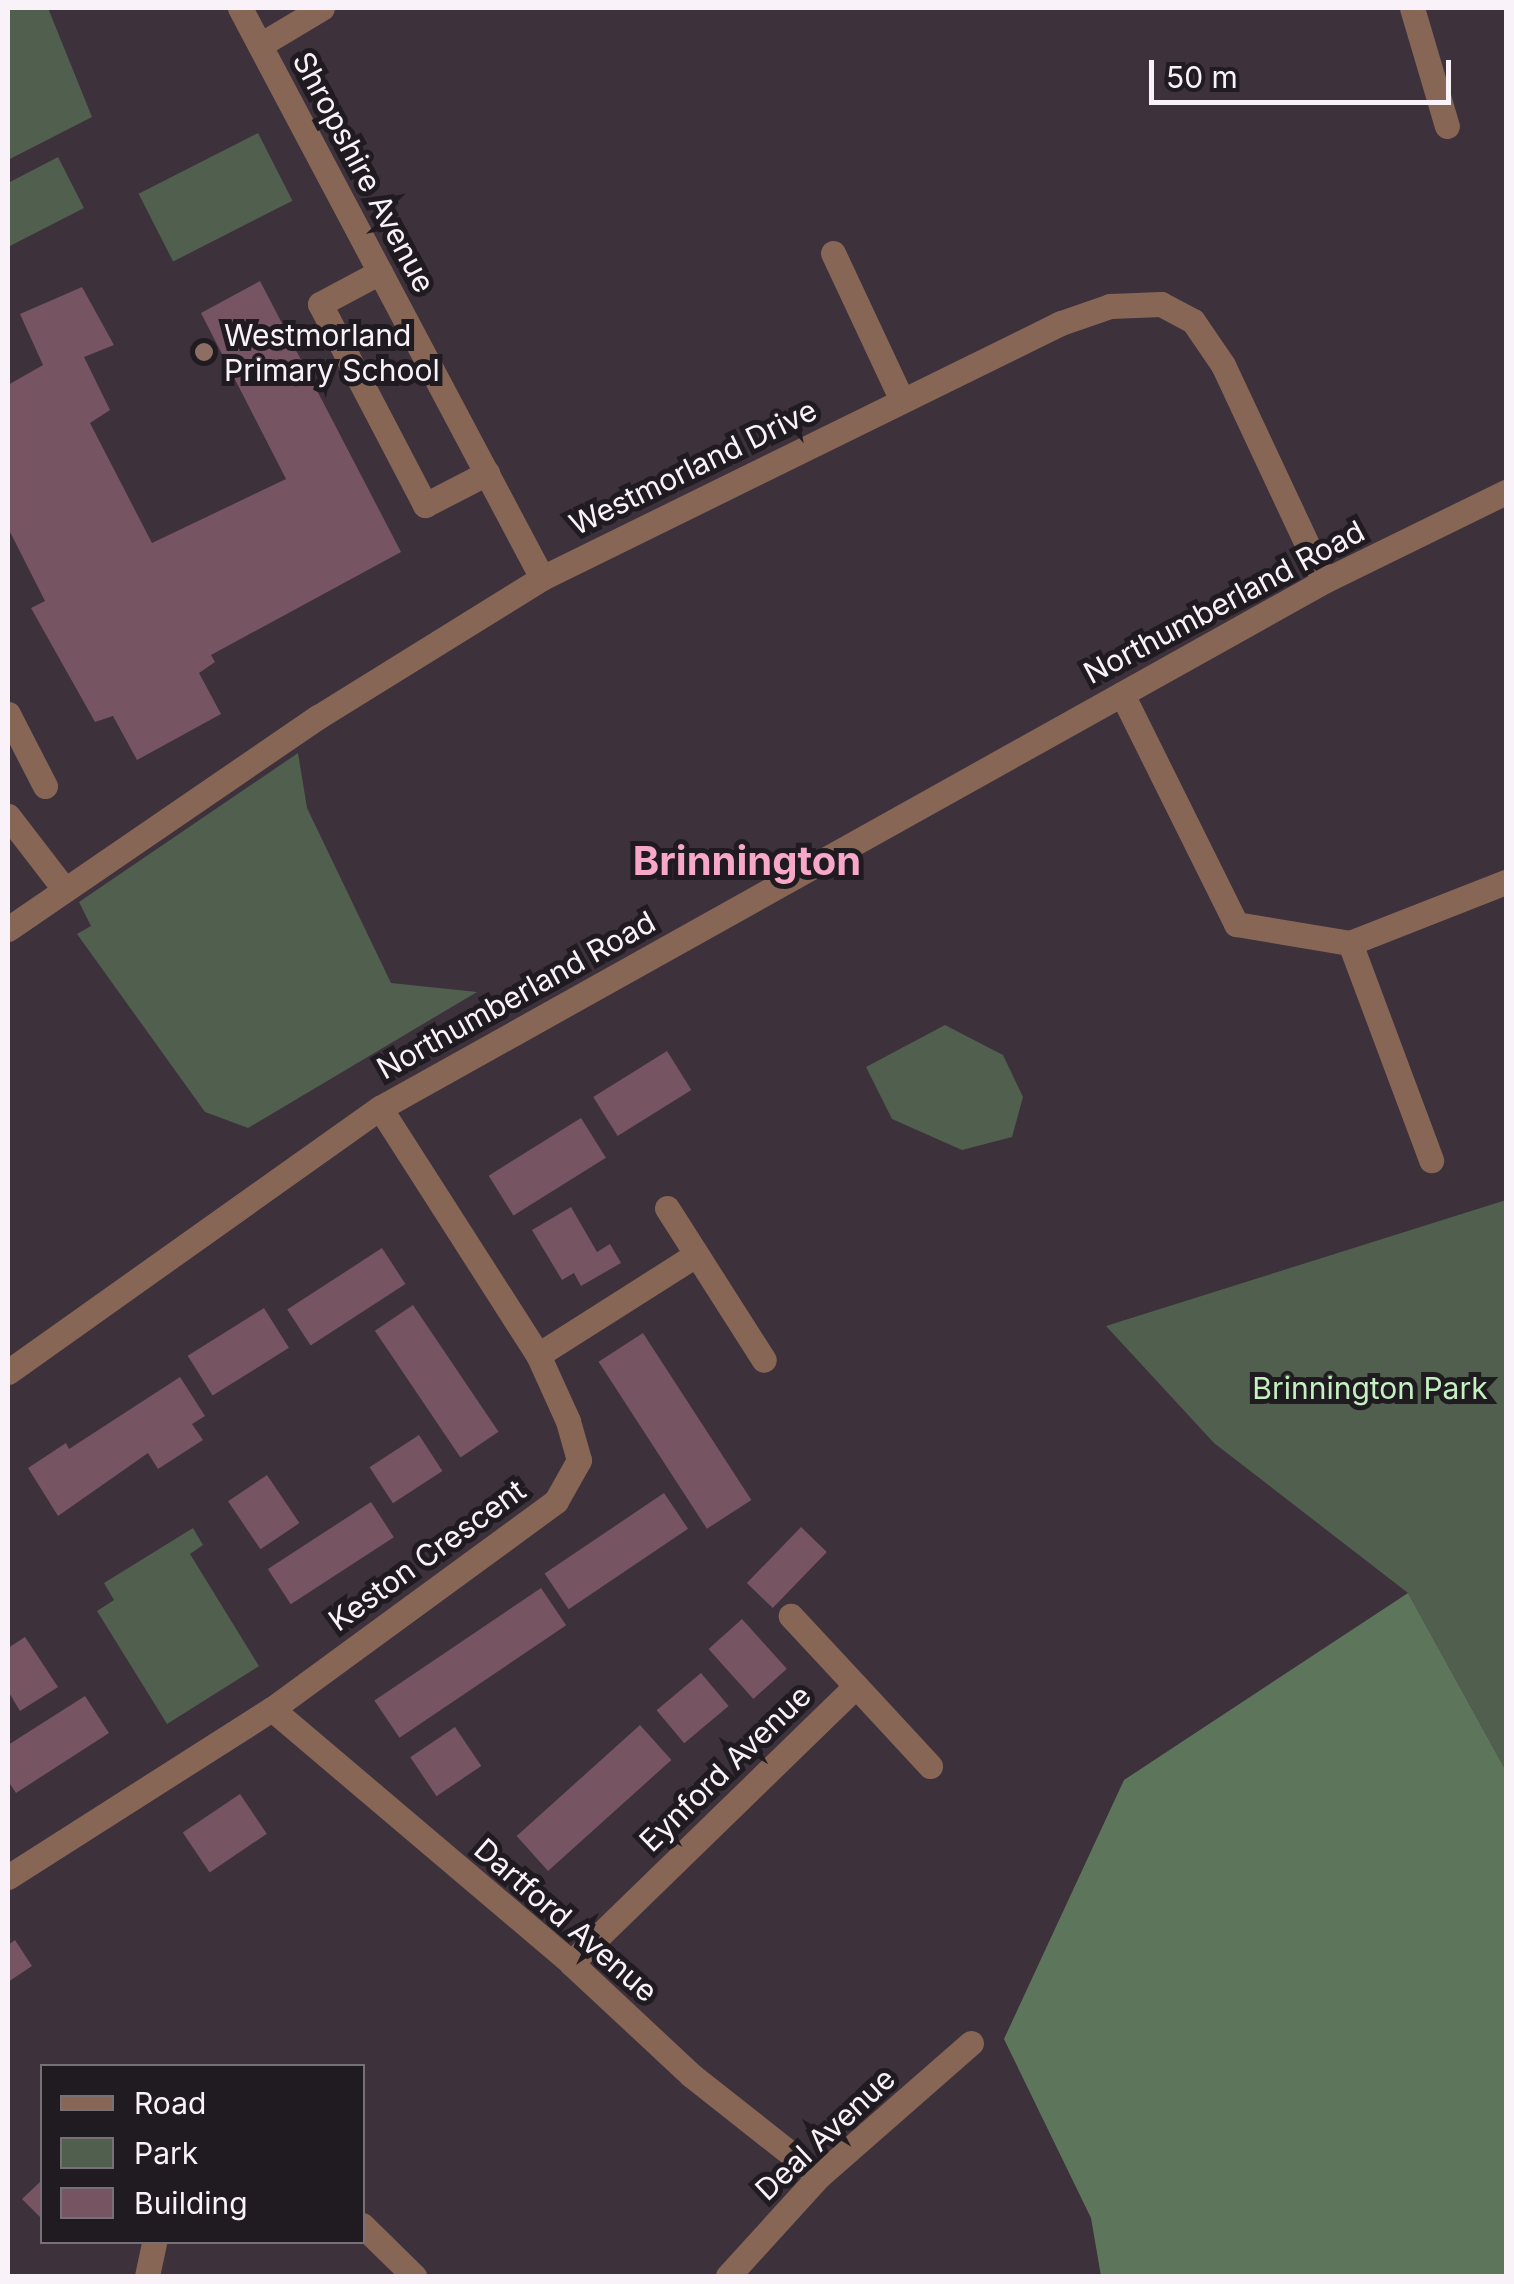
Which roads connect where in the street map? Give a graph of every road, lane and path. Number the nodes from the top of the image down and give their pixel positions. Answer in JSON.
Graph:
{"nodes":[{"id":1,"x":240,"y":8,"type":"edge"},
{"id":2,"x":322,"y":8,"type":"edge"},
{"id":3,"x":1412,"y":8,"type":"edge"},
{"id":4,"x":260,"y":44,"type":"junction"},
{"id":5,"x":1448,"y":126,"type":"dead end"},
{"id":6,"x":833,"y":253,"type":"dead end"},
{"id":7,"x":380,"y":272,"type":"junction"},
{"id":8,"x":902,"y":400,"type":"junction"},
{"id":9,"x":486,"y":472,"type":"junction"},
{"id":10,"x":1506,"y":492,"type":"edge"},
{"id":11,"x":542,"y":578,"type":"junction"},
{"id":12,"x":1324,"y":581,"type":"junction"},
{"id":13,"x":1122,"y":694,"type":"junction"},
{"id":14,"x":8,"y":714,"type":"edge"},
{"id":15,"x":46,"y":786,"type":"dead end"},
{"id":16,"x":8,"y":816,"type":"edge"},
{"id":17,"x":1506,"y":882,"type":"edge"},
{"id":18,"x":64,"y":890,"type":"junction"},
{"id":19,"x":8,"y":930,"type":"edge"},
{"id":20,"x":1350,"y":943,"type":"junction"},
{"id":21,"x":380,"y":1108,"type":"junction"},
{"id":22,"x":1430,"y":1160,"type":"dead end"},
{"id":23,"x":667,"y":1208,"type":"dead end"},
{"id":24,"x":694,"y":1256,"type":"junction"},
{"id":25,"x":538,"y":1355,"type":"junction"},
{"id":26,"x":764,"y":1360,"type":"dead end"},
{"id":27,"x":8,"y":1372,"type":"edge"},
{"id":28,"x":791,"y":1616,"type":"dead end"},
{"id":29,"x":856,"y":1686,"type":"junction"},
{"id":30,"x":272,"y":1709,"type":"junction"},
{"id":31,"x":930,"y":1766,"type":"dead end"},
{"id":32,"x":8,"y":1878,"type":"edge"},
{"id":33,"x":570,"y":1963,"type":"junction"},
{"id":34,"x":971,"y":2043,"type":"dead end"},
{"id":35,"x":819,"y":2176,"type":"junction"},
{"id":36,"x":365,"y":2228,"type":"edge"},
{"id":37,"x":154,"y":2244,"type":"edge"},
{"id":38,"x":147,"y":2276,"type":"edge"},
{"id":39,"x":414,"y":2276,"type":"edge"},
{"id":40,"x":728,"y":2276,"type":"edge"}],
"edges":[{"from":1,"to":4,"type":"street","name":"Shropshire Avenue"},
{"from":2,"to":4,"type":"street"},
{"from":3,"to":5,"type":"street"},
{"from":4,"to":7,"type":"street","name":"Shropshire Avenue"},
{"from":6,"to":8,"type":"street"},
{"from":7,"to":9,"type":"street","name":"Shropshire Avenue"},
{"from":7,"to":9,"type":"street"},
{"from":8,"to":11,"type":"street","name":"Westmorland Drive"},
{"from":8,"to":12,"type":"street","name":"Westmorland Drive"},
{"from":9,"to":11,"type":"street","name":"Shropshire Avenue"},
{"from":10,"to":12,"type":"street","name":"Northumberland Road"},
{"from":11,"to":18,"type":"street","name":"Westmorland Drive"},
{"from":12,"to":13,"type":"street","name":"Northumberland Road"},
{"from":13,"to":20,"type":"street"},
{"from":13,"to":21,"type":"street","name":"Northumberland Road"},
{"from":14,"to":15,"type":"street"},
{"from":16,"to":18,"type":"street"},
{"from":17,"to":20,"type":"street"},
{"from":18,"to":19,"type":"street","name":"Westmorland Drive"},
{"from":20,"to":22,"type":"street"},
{"from":21,"to":25,"type":"street","name":"Keston Crescent"},
{"from":21,"to":27,"type":"street","name":"Northumberland Road"},
{"from":23,"to":24,"type":"street"},
{"from":24,"to":25,"type":"street"},
{"from":24,"to":26,"type":"street"},
{"from":25,"to":30,"type":"street","name":"Keston Crescent"},
{"from":28,"to":29,"type":"street","name":"Eynford Avenue"},
{"from":29,"to":31,"type":"street"},
{"from":29,"to":33,"type":"street","name":"Eynford Avenue"},
{"from":30,"to":32,"type":"street","name":"Keston Crescent"},
{"from":30,"to":33,"type":"street","name":"Dartford Avenue"},
{"from":33,"to":35,"type":"street","name":"Dartford Avenue"},
{"from":34,"to":35,"type":"street","name":"Deal Avenue"},
{"from":35,"to":40,"type":"street","name":"Deal Avenue"},
{"from":36,"to":39,"type":"street"},
{"from":37,"to":38,"type":"street"}]}
